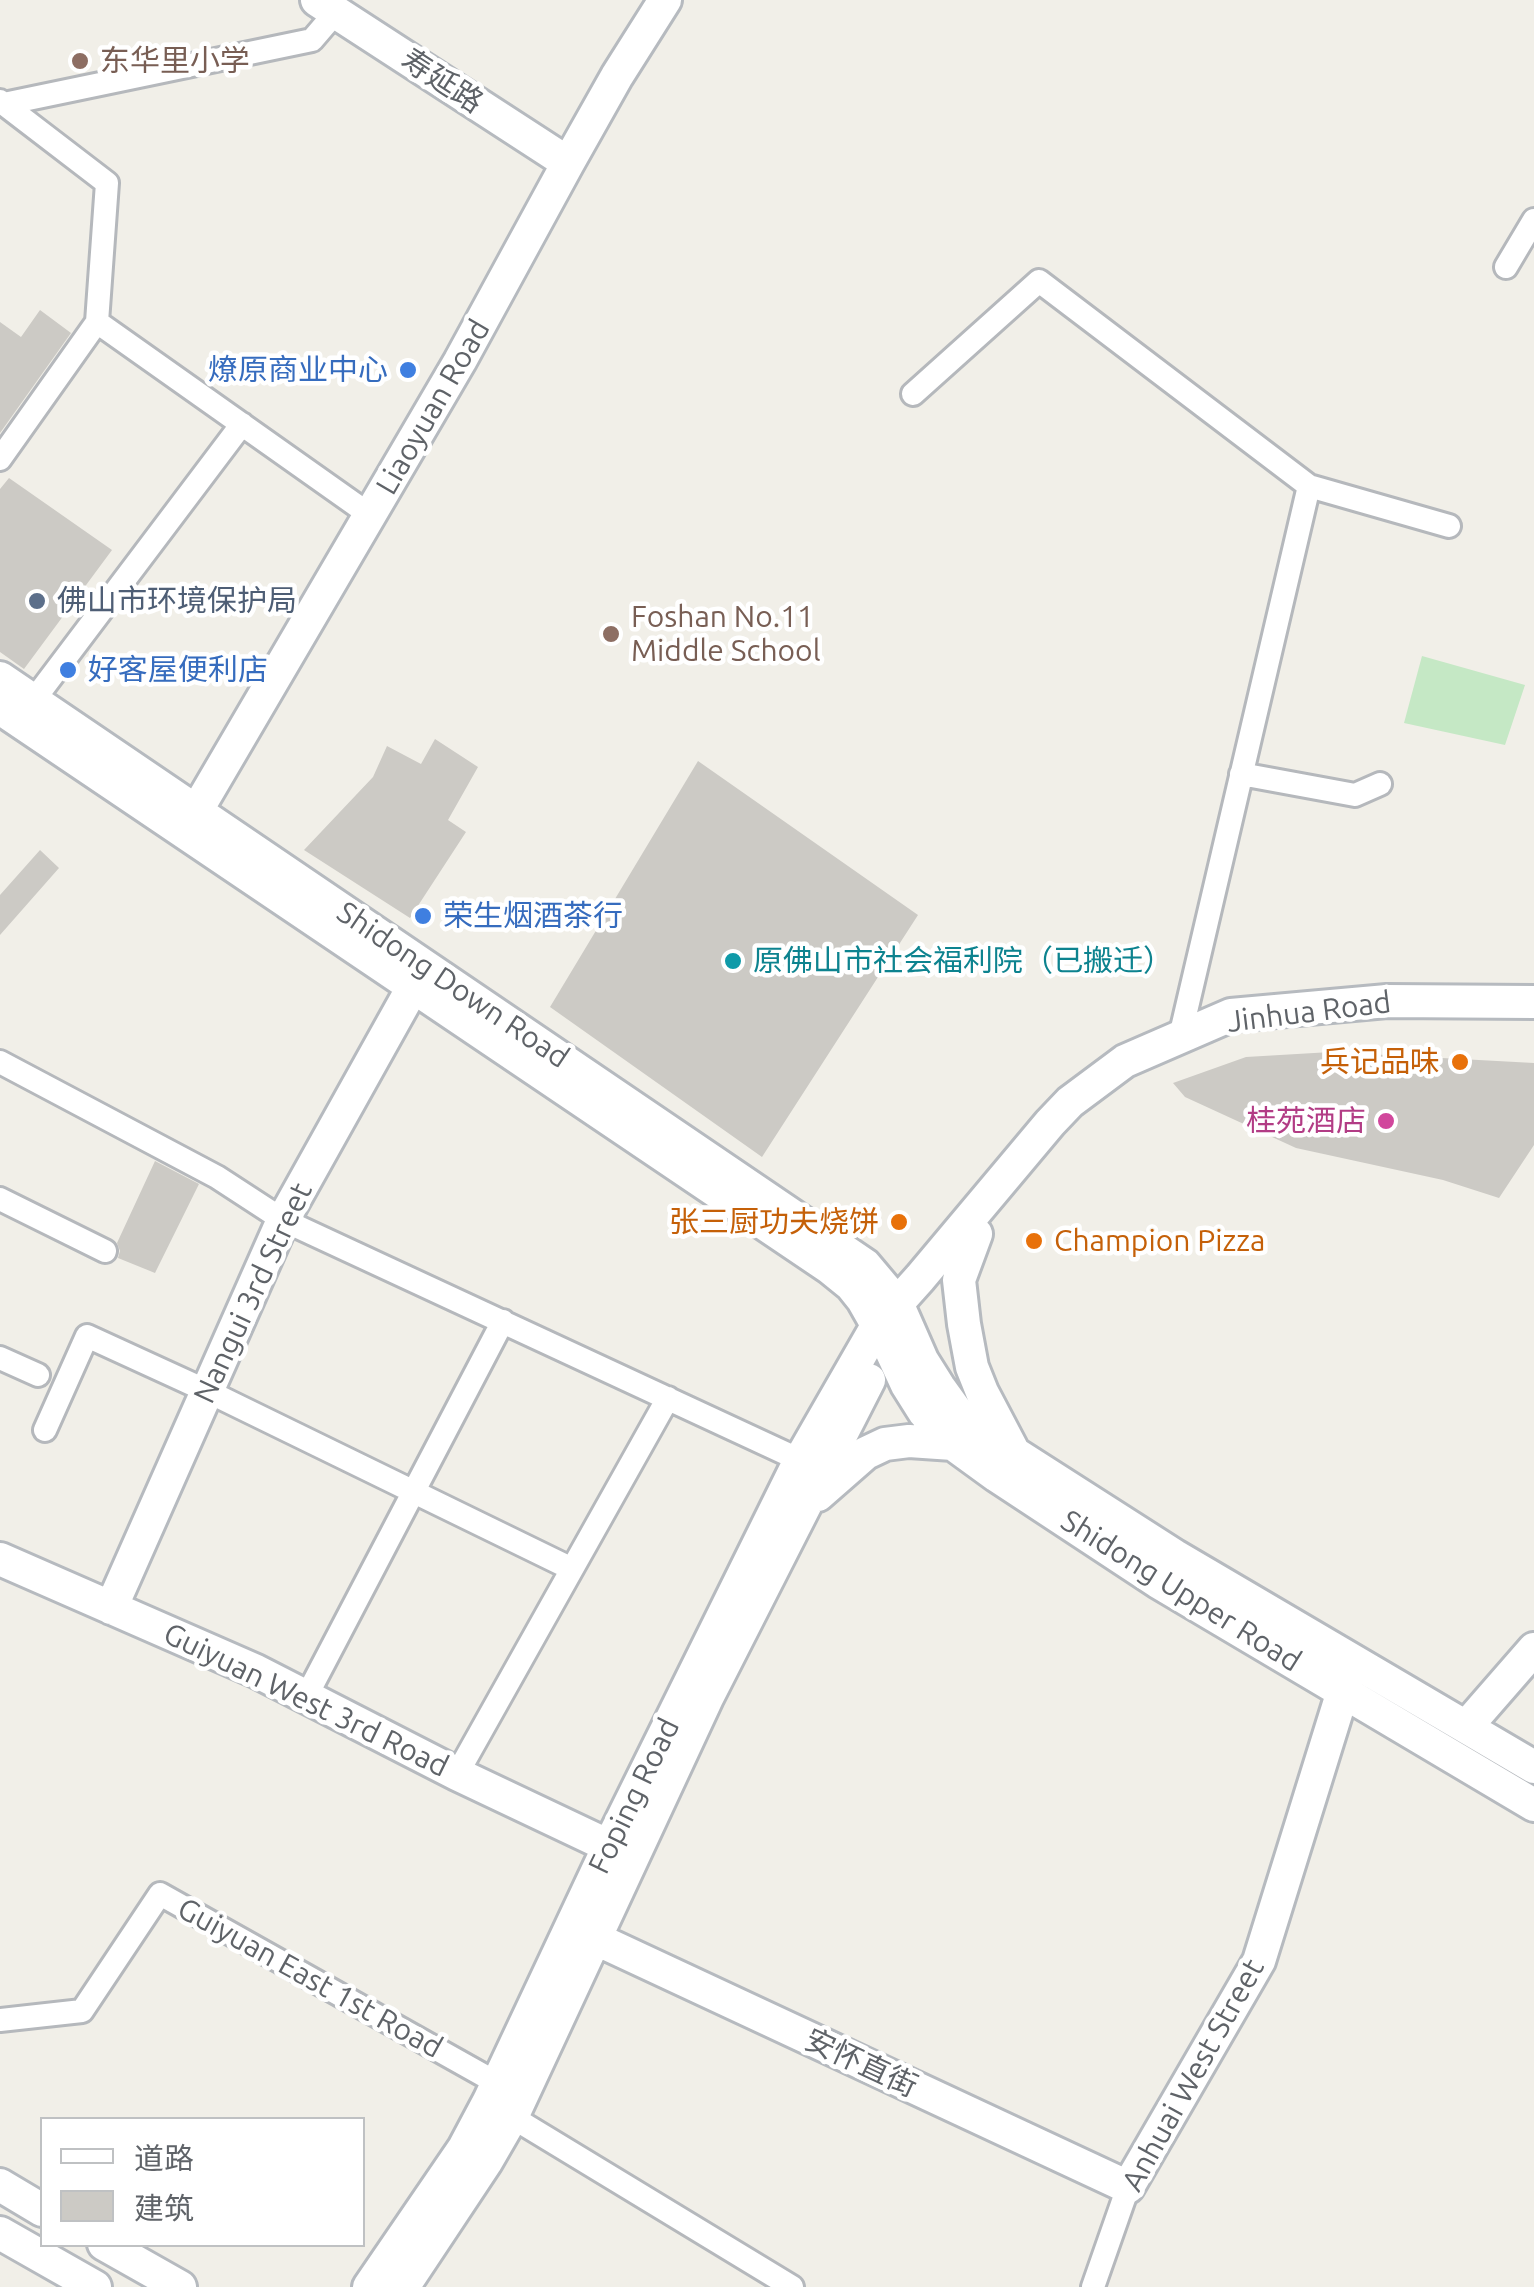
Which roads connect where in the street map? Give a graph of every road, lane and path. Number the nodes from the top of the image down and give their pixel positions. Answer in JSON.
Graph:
{"nodes":[{"id":1,"x":665,"y":0,"type":"edge"},
{"id":2,"x":326,"y":6,"type":"edge"},
{"id":3,"x":2,"y":102,"type":"edge"},
{"id":4,"x":568,"y":163,"type":"junction"},
{"id":5,"x":1534,"y":220,"type":"edge"},
{"id":6,"x":1506,"y":268,"type":"dead end"},
{"id":7,"x":97,"y":322,"type":"junction"},
{"id":8,"x":913,"y":394,"type":"dead end"},
{"id":9,"x":242,"y":424,"type":"junction"},
{"id":10,"x":0,"y":460,"type":"edge"},
{"id":11,"x":1309,"y":486,"type":"junction"},
{"id":12,"x":370,"y":515,"type":"junction"},
{"id":13,"x":1449,"y":526,"type":"dead end"},
{"id":14,"x":9,"y":695,"type":"edge"},
{"id":15,"x":1241,"y":774,"type":"junction"},
{"id":16,"x":1380,"y":784,"type":"dead end"},
{"id":17,"x":190,"y":822,"type":"junction"},
{"id":18,"x":413,"y":988,"type":"junction"},
{"id":19,"x":1534,"y":1002,"type":"edge"},
{"id":20,"x":1534,"y":1018,"type":"edge"},
{"id":21,"x":1180,"y":1037,"type":"junction"},
{"id":22,"x":0,"y":1062,"type":"edge"},
{"id":23,"x":0,"y":1199,"type":"edge"},
{"id":24,"x":283,"y":1220,"type":"junction"},
{"id":25,"x":976,"y":1234,"type":"junction"},
{"id":26,"x":104,"y":1251,"type":"dead end"},
{"id":27,"x":503,"y":1322,"type":"junction"},
{"id":28,"x":892,"y":1323,"type":"junction"},
{"id":29,"x":0,"y":1358,"type":"edge"},
{"id":30,"x":38,"y":1375,"type":"dead end"},
{"id":31,"x":207,"y":1391,"type":"junction"},
{"id":32,"x":668,"y":1398,"type":"junction"},
{"id":33,"x":45,"y":1430,"type":"dead end"},
{"id":34,"x":953,"y":1444,"type":"junction"},
{"id":35,"x":1014,"y":1453,"type":"junction"},
{"id":36,"x":800,"y":1460,"type":"junction"},
{"id":37,"x":413,"y":1492,"type":"junction"},
{"id":38,"x":804,"y":1508,"type":"junction"},
{"id":39,"x":0,"y":1558,"type":"edge"},
{"id":40,"x":572,"y":1570,"type":"junction"},
{"id":41,"x":112,"y":1608,"type":"junction"},
{"id":42,"x":1534,"y":1649,"type":"edge"},
{"id":43,"x":1343,"y":1691,"type":"junction"},
{"id":44,"x":306,"y":1696,"type":"junction"},
{"id":45,"x":1466,"y":1727,"type":"junction"},
{"id":46,"x":1534,"y":1767,"type":"edge"},
{"id":47,"x":457,"y":1774,"type":"junction"},
{"id":48,"x":1534,"y":1804,"type":"edge"},
{"id":49,"x":609,"y":1846,"type":"junction"},
{"id":50,"x":594,"y":1938,"type":"junction"},
{"id":51,"x":0,"y":2020,"type":"edge"},
{"id":52,"x":497,"y":2083,"type":"junction"},
{"id":53,"x":512,"y":2117,"type":"junction"},
{"id":54,"x":0,"y":2185,"type":"edge"},
{"id":55,"x":1128,"y":2187,"type":"junction"},
{"id":56,"x":40,"y":2209,"type":"edge"},
{"id":57,"x":0,"y":2233,"type":"edge"},
{"id":58,"x":109,"y":2247,"type":"edge"},
{"id":59,"x":96,"y":2287,"type":"edge"},
{"id":60,"x":180,"y":2287,"type":"edge"},
{"id":61,"x":368,"y":2287,"type":"edge"},
{"id":62,"x":402,"y":2287,"type":"edge"},
{"id":63,"x":792,"y":2287,"type":"edge"},
{"id":64,"x":1093,"y":2287,"type":"edge"}],
"edges":[{"from":1,"to":4,"type":"main road","name":"Liaoyuan Road"},
{"from":2,"to":3,"type":"street"},
{"from":2,"to":4,"type":"main road","name":"寿延路"},
{"from":3,"to":7,"type":"street"},
{"from":4,"to":12,"type":"main road","name":"Liaoyuan Road"},
{"from":5,"to":6,"type":"street"},
{"from":7,"to":9,"type":"street"},
{"from":7,"to":10,"type":"street"},
{"from":8,"to":11,"type":"street"},
{"from":9,"to":12,"type":"street"},
{"from":9,"to":14,"type":"street"},
{"from":11,"to":13,"type":"street"},
{"from":11,"to":15,"type":"street"},
{"from":12,"to":17,"type":"main road","name":"Liaoyuan Road"},
{"from":14,"to":17,"type":"main road","name":"Shidong Down Road"},
{"from":15,"to":16,"type":"street"},
{"from":15,"to":21,"type":"street"},
{"from":17,"to":18,"type":"main road","name":"Shidong Down Road"},
{"from":17,"to":28,"type":"main road","name":"Shidong Down Road"},
{"from":18,"to":24,"type":"main road","name":"Nangui 3rd Street"},
{"from":18,"to":28,"type":"main road","name":"Shidong Down Road"},
{"from":19,"to":21,"type":"main road","name":"Jinhua Road"},
{"from":20,"to":25,"type":"main road","name":"Jinhua Road"},
{"from":21,"to":28,"type":"main road","name":"Jinhua Road"},
{"from":22,"to":24,"type":"street"},
{"from":23,"to":26,"type":"street"},
{"from":24,"to":27,"type":"street"},
{"from":24,"to":31,"type":"main road","name":"Nangui 3rd Street"},
{"from":25,"to":28,"type":"main road","name":"Jinhua Road"},
{"from":25,"to":35,"type":"main road"},
{"from":27,"to":32,"type":"street"},
{"from":27,"to":37,"type":"street"},
{"from":28,"to":34,"type":"main road","name":"Shidong Upper Road"},
{"from":28,"to":35,"type":"main road","name":"Shidong Upper Road"},
{"from":28,"to":36,"type":"main road","name":"Foping Road"},
{"from":28,"to":38,"type":"main road","name":"Foping Road"},
{"from":29,"to":30,"type":"street"},
{"from":31,"to":33,"type":"street"},
{"from":31,"to":37,"type":"street"},
{"from":31,"to":41,"type":"main road","name":"Nangui 3rd Street"},
{"from":32,"to":36,"type":"street"},
{"from":32,"to":40,"type":"street"},
{"from":34,"to":38,"type":"main road"},
{"from":34,"to":43,"type":"main road","name":"Shidong Upper Road"},
{"from":35,"to":45,"type":"main road","name":"Shidong Upper Road"},
{"from":36,"to":49,"type":"main road","name":"Foping Road"},
{"from":37,"to":40,"type":"street"},
{"from":37,"to":44,"type":"street"},
{"from":38,"to":50,"type":"main road","name":"Foping Road"},
{"from":39,"to":41,"type":"main road","name":"Guiyuan West 3rd Road"},
{"from":40,"to":47,"type":"street"},
{"from":41,"to":44,"type":"main road","name":"Guiyuan West 3rd Road"},
{"from":42,"to":45,"type":"main road"},
{"from":43,"to":48,"type":"main road","name":"Shidong Upper Road"},
{"from":43,"to":55,"type":"main road","name":"Anhuai West Street"},
{"from":44,"to":47,"type":"main road","name":"Guiyuan West 3rd Road"},
{"from":45,"to":46,"type":"main road","name":"Shidong Upper Road"},
{"from":47,"to":49,"type":"main road","name":"Guiyuan West 3rd Road"},
{"from":49,"to":52,"type":"main road","name":"Foping Road"},
{"from":50,"to":53,"type":"main road","name":"Foping Road"},
{"from":50,"to":55,"type":"main road","name":"安怀直街"},
{"from":51,"to":52,"type":"street","name":"Guiyuan East 1st Road"},
{"from":52,"to":61,"type":"main road","name":"Foping Road"},
{"from":53,"to":62,"type":"main road","name":"Foping Road"},
{"from":53,"to":63,"type":"street"},
{"from":54,"to":56,"type":"main road"},
{"from":55,"to":64,"type":"street","name":"Anhuai West Street"},
{"from":57,"to":59,"type":"main road"},
{"from":58,"to":60,"type":"main road"}]}
